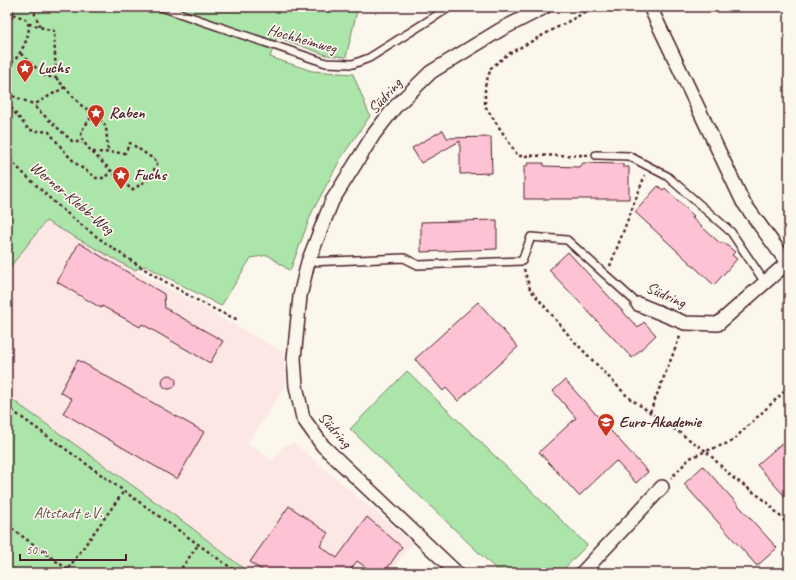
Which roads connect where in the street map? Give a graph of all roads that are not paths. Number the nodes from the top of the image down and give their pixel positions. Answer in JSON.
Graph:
{"nodes":[{"id":1,"x":161,"y":7,"type":"edge"},
{"id":2,"x":450,"y":7,"type":"edge"},
{"id":3,"x":545,"y":7,"type":"edge"},
{"id":4,"x":650,"y":7,"type":"edge"},
{"id":5,"x":596,"y":155,"type":"road end"},
{"id":6,"x":308,"y":262,"type":"junction"},
{"id":7,"x":788,"y":264,"type":"edge"},
{"id":8,"x":764,"y":281,"type":"junction"},
{"id":9,"x":638,"y":304,"type":"joint"},
{"id":10,"x":662,"y":487,"type":"road end"},
{"id":11,"x":457,"y":573,"type":"edge"},
{"id":12,"x":582,"y":573,"type":"edge"}],
"edges":[{"from":1,"to":2,"type":"lane","name":"Hochheimweg"},
{"from":3,"to":6,"type":"street","name":"Südring"},
{"from":4,"to":7,"type":"street","name":"Südring"},
{"from":5,"to":8,"type":"lane"},
{"from":6,"to":9,"type":"lane","name":"Südring"},
{"from":6,"to":11,"type":"street","name":"Südring"},
{"from":7,"to":8,"type":"street","name":"Südring"},
{"from":8,"to":9,"type":"street","name":"Südring"},
{"from":10,"to":12,"type":"street"}]}
